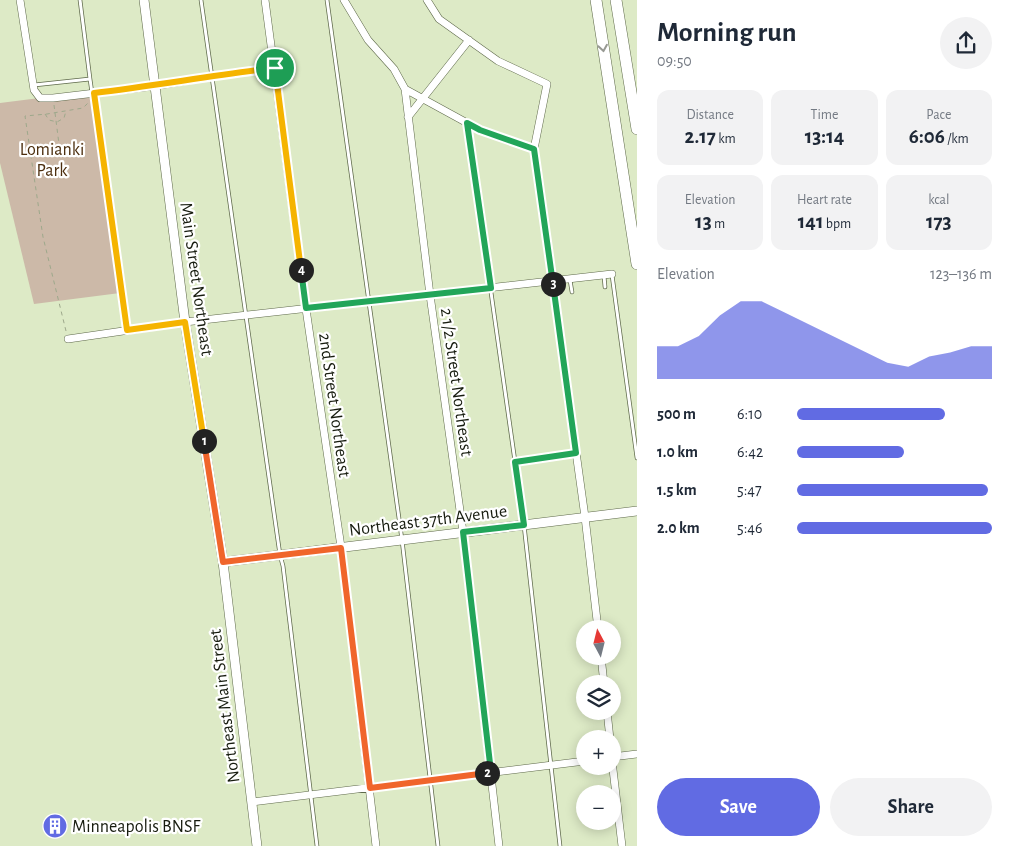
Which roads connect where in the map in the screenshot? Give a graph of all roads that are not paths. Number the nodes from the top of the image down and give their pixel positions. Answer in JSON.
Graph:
{"nodes":[{"id":1,"x":20,"y":0,"type":"edge"},
{"id":2,"x":80,"y":0,"type":"edge"},
{"id":3,"x":144,"y":0,"type":"edge"},
{"id":4,"x":201,"y":0,"type":"edge"},
{"id":5,"x":265,"y":0,"type":"edge"},
{"id":6,"x":327,"y":0,"type":"edge"},
{"id":7,"x":344,"y":0,"type":"edge"},
{"id":8,"x":427,"y":0,"type":"edge"},
{"id":9,"x":596,"y":0,"type":"edge"},
{"id":10,"x":616,"y":0,"type":"edge"},
{"id":11,"x":469,"y":40,"type":"junction"},
{"id":12,"x":275,"y":68,"type":"junction"},
{"id":13,"x":213,"y":76,"type":"junction"},
{"id":14,"x":90,"y":79,"type":"junction"},
{"id":15,"x":33,"y":85,"type":"junction"},
{"id":16,"x":154,"y":86,"type":"junction"},
{"id":17,"x":405,"y":89,"type":"junction"},
{"id":18,"x":93,"y":94,"type":"junction"},
{"id":19,"x":422,"y":99,"type":"junction"},
{"id":20,"x":408,"y":117,"type":"junction"},
{"id":21,"x":467,"y":123,"type":"junction"},
{"id":22,"x":637,"y":129,"type":"edge"},
{"id":23,"x":534,"y":149,"type":"junction"},
{"id":24,"x":637,"y":264,"type":"edge"},
{"id":25,"x":608,"y":275,"type":"junction"},
{"id":26,"x":570,"y":279,"type":"junction"},
{"id":27,"x":553,"y":281,"type":"junction"},
{"id":28,"x":606,"y":287,"type":"dead end"},
{"id":29,"x":491,"y":288,"type":"junction"},
{"id":30,"x":572,"y":292,"type":"dead end"},
{"id":31,"x":430,"y":295,"type":"junction"},
{"id":32,"x":370,"y":301,"type":"junction"},
{"id":33,"x":306,"y":308,"type":"junction"},
{"id":34,"x":246,"y":316,"type":"junction"},
{"id":35,"x":185,"y":322,"type":"junction"},
{"id":36,"x":127,"y":330,"type":"junction"},
{"id":37,"x":68,"y":339,"type":"road end"},
{"id":38,"x":576,"y":453,"type":"junction"},
{"id":39,"x":637,"y":458,"type":"edge"},
{"id":40,"x":515,"y":462,"type":"junction"},
{"id":41,"x":637,"y":511,"type":"edge"},
{"id":42,"x":585,"y":517,"type":"junction"},
{"id":43,"x":524,"y":525,"type":"junction"},
{"id":44,"x":463,"y":532,"type":"junction"},
{"id":45,"x":402,"y":540,"type":"junction"},
{"id":46,"x":341,"y":548,"type":"junction"},
{"id":47,"x":280,"y":555,"type":"junction"},
{"id":48,"x":223,"y":562,"type":"junction"},
{"id":49,"x":597,"y":620,"type":"edge"},
{"id":50,"x":637,"y":754,"type":"edge"},
{"id":51,"x":621,"y":756,"type":"edge"},
{"id":52,"x":576,"y":762,"type":"edge"},
{"id":53,"x":551,"y":765,"type":"junction"},
{"id":54,"x":491,"y":772,"type":"junction"},
{"id":55,"x":614,"y":775,"type":"edge"},
{"id":56,"x":430,"y":780,"type":"junction"},
{"id":57,"x":370,"y":788,"type":"junction"},
{"id":58,"x":311,"y":795,"type":"junction"},
{"id":59,"x":252,"y":802,"type":"junction"},
{"id":60,"x":257,"y":846,"type":"edge"},
{"id":61,"x":317,"y":846,"type":"edge"},
{"id":62,"x":376,"y":846,"type":"edge"},
{"id":63,"x":438,"y":846,"type":"edge"},
{"id":64,"x":499,"y":846,"type":"edge"},
{"id":65,"x":560,"y":846,"type":"edge"},
{"id":66,"x":622,"y":846,"type":"edge"}],
"edges":[{"from":1,"to":15,"type":"street"},
{"from":2,"to":14,"type":"lane"},
{"from":3,"to":16,"type":"street","name":"Main Street Northeast"},
{"from":4,"to":13,"type":"lane"},
{"from":5,"to":12,"type":"street","name":"2nd Street Northeast"},
{"from":6,"to":32,"type":"lane"},
{"from":7,"to":17,"type":"street"},
{"from":8,"to":11,"type":"street"},
{"from":9,"to":24,"type":"main road","one_way":true},
{"from":10,"to":22,"type":"main road"},
{"from":11,"to":19,"type":"street"},
{"from":11,"to":23,"type":"street"},
{"from":12,"to":13,"type":"street"},
{"from":12,"to":33,"type":"street","name":"2nd Street Northeast"},
{"from":13,"to":16,"type":"street"},
{"from":13,"to":34,"type":"lane"},
{"from":14,"to":15,"type":"lane"},
{"from":14,"to":18,"type":"lane"},
{"from":15,"to":18,"type":"street"},
{"from":16,"to":18,"type":"street"},
{"from":16,"to":35,"type":"street","name":"Main Street Northeast"},
{"from":17,"to":19,"type":"street"},
{"from":17,"to":20,"type":"street","name":"2 1/2 Street Northeast"},
{"from":18,"to":36,"type":"lane"},
{"from":19,"to":20,"type":"street"},
{"from":19,"to":21,"type":"street"},
{"from":20,"to":31,"type":"street","name":"2 1/2 Street Northeast"},
{"from":21,"to":23,"type":"street"},
{"from":21,"to":29,"type":"lane"},
{"from":23,"to":27,"type":"street"},
{"from":25,"to":26,"type":"street"},
{"from":25,"to":28,"type":"lane"},
{"from":25,"to":39,"type":"lane"},
{"from":26,"to":27,"type":"street"},
{"from":26,"to":30,"type":"lane"},
{"from":27,"to":29,"type":"street"},
{"from":27,"to":38,"type":"street"},
{"from":29,"to":31,"type":"street"},
{"from":29,"to":40,"type":"lane"},
{"from":31,"to":32,"type":"street"},
{"from":31,"to":44,"type":"street","name":"2 1/2 Street Northeast"},
{"from":32,"to":33,"type":"street"},
{"from":32,"to":45,"type":"lane"},
{"from":33,"to":34,"type":"street"},
{"from":33,"to":46,"type":"street","name":"2nd Street Northeast"},
{"from":34,"to":35,"type":"street"},
{"from":34,"to":47,"type":"lane"},
{"from":35,"to":36,"type":"street"},
{"from":35,"to":48,"type":"street","name":"Main Street Northeast"},
{"from":36,"to":37,"type":"street"},
{"from":38,"to":40,"type":"lane"},
{"from":38,"to":42,"type":"street"},
{"from":40,"to":43,"type":"lane"},
{"from":41,"to":42,"type":"street","name":"Northeast 37th Avenue"},
{"from":42,"to":43,"type":"street","name":"Northeast 37th Avenue"},
{"from":42,"to":49,"type":"street"},
{"from":43,"to":44,"type":"street","name":"Northeast 37th Avenue"},
{"from":43,"to":53,"type":"lane"},
{"from":44,"to":45,"type":"street","name":"Northeast 37th Avenue"},
{"from":44,"to":54,"type":"street","name":"2 1/2 Street Northeast"},
{"from":45,"to":46,"type":"street","name":"Northeast 37th Avenue"},
{"from":45,"to":56,"type":"lane"},
{"from":46,"to":47,"type":"street","name":"Northeast 37th Avenue"},
{"from":46,"to":57,"type":"street","name":"2nd Street Northeast"},
{"from":47,"to":48,"type":"street","name":"Northeast 37th Avenue"},
{"from":47,"to":58,"type":"lane"},
{"from":48,"to":59,"type":"street","name":"Northeast Main Street"},
{"from":50,"to":51,"type":"street"},
{"from":52,"to":53,"type":"street"},
{"from":53,"to":54,"type":"street"},
{"from":53,"to":65,"type":"lane"},
{"from":54,"to":56,"type":"street"},
{"from":54,"to":64,"type":"street","name":"2 1/2 Street Northeast"},
{"from":55,"to":66,"type":"street"},
{"from":56,"to":57,"type":"street"},
{"from":56,"to":63,"type":"lane"},
{"from":57,"to":58,"type":"street"},
{"from":57,"to":62,"type":"street","name":"2nd Street Northeast"},
{"from":58,"to":59,"type":"street"},
{"from":58,"to":61,"type":"lane"},
{"from":59,"to":60,"type":"street","name":"Northeast Main Street"}]}
